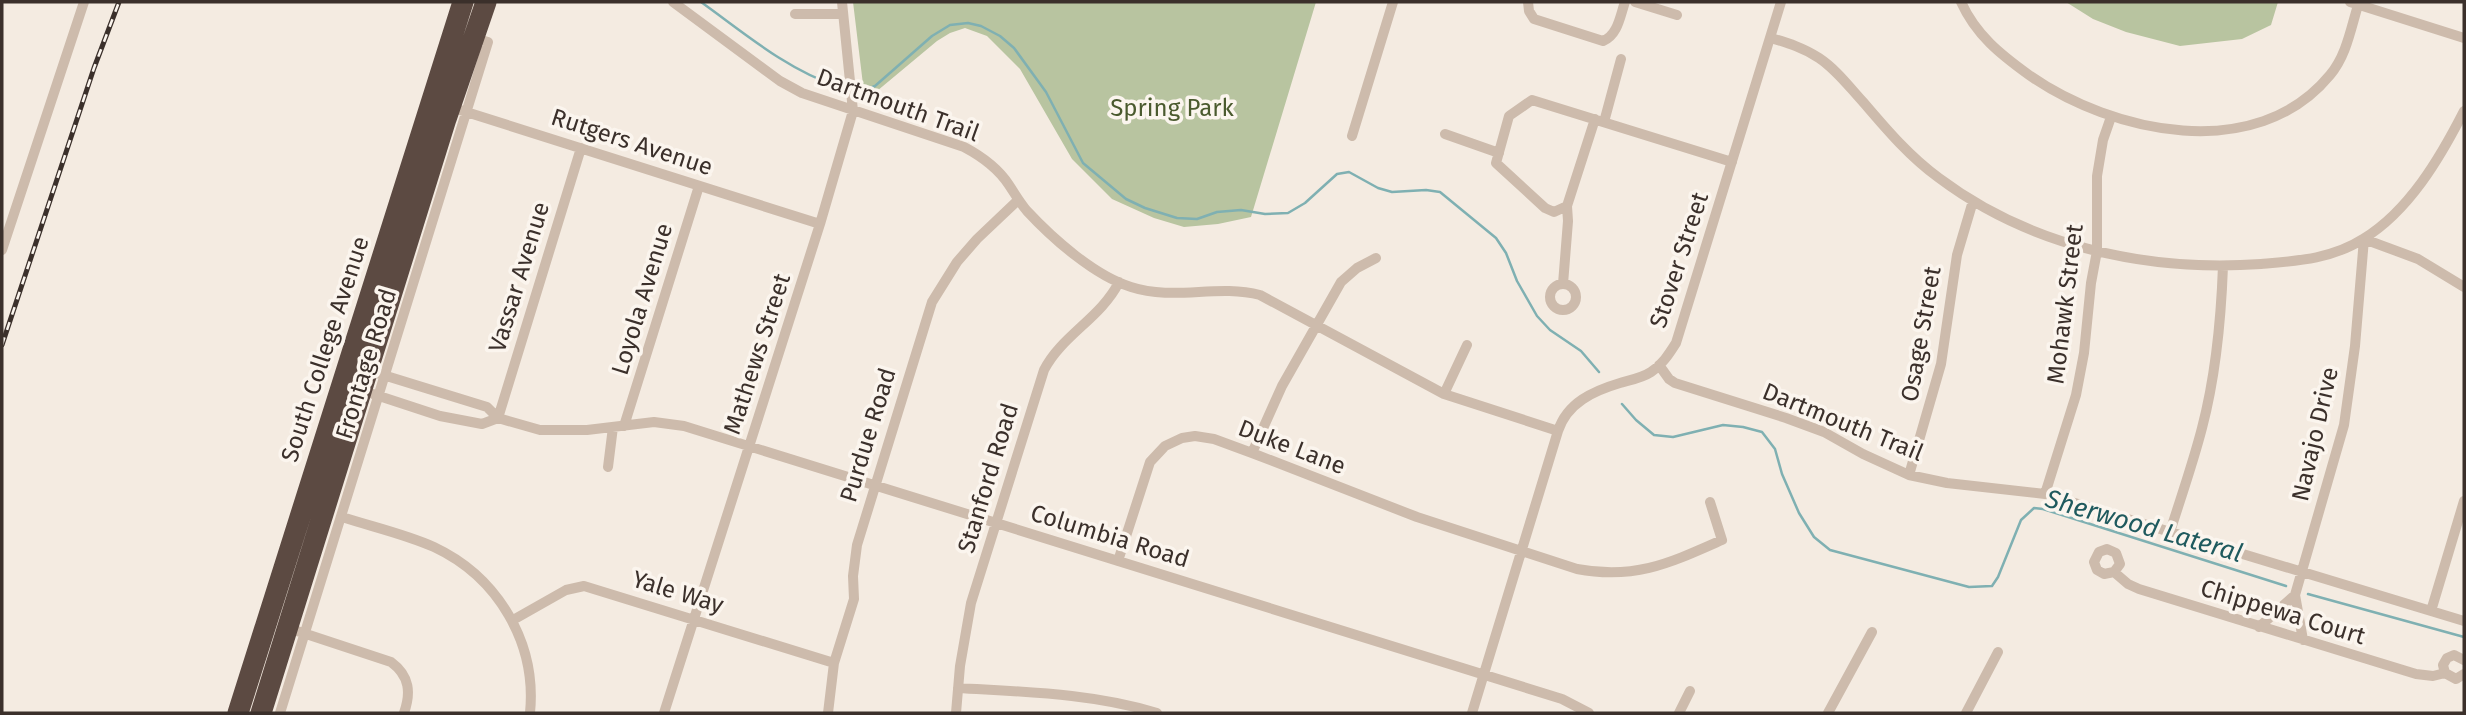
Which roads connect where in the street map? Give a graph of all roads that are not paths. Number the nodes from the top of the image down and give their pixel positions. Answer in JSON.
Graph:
{"nodes":[{"id":1,"x":84,"y":2,"type":"edge"},
{"id":2,"x":463,"y":2,"type":"edge"},
{"id":3,"x":486,"y":2,"type":"edge"},
{"id":4,"x":673,"y":2,"type":"edge"},
{"id":5,"x":842,"y":2,"type":"edge"},
{"id":6,"x":1393,"y":2,"type":"edge"},
{"id":7,"x":1528,"y":2,"type":"edge"},
{"id":8,"x":1625,"y":2,"type":"edge"},
{"id":9,"x":1635,"y":2,"type":"edge"},
{"id":10,"x":1781,"y":2,"type":"edge"},
{"id":11,"x":1961,"y":2,"type":"edge"},
{"id":12,"x":2356,"y":3,"type":"edge"},
{"id":13,"x":795,"y":14,"type":"dead end"},
{"id":14,"x":843,"y":14,"type":"junction"},
{"id":15,"x":1677,"y":15,"type":"dead end"},
{"id":16,"x":1770,"y":38,"type":"junction"},
{"id":17,"x":2464,"y":38,"type":"edge"},
{"id":18,"x":1621,"y":59,"type":"dead end"},
{"id":19,"x":449,"y":107,"type":"junction"},
{"id":20,"x":853,"y":111,"type":"junction"},
{"id":21,"x":2464,"y":111,"type":"edge"},
{"id":22,"x":2111,"y":117,"type":"junction"},
{"id":23,"x":1599,"y":121,"type":"junction"},
{"id":24,"x":1445,"y":134,"type":"dead end"},
{"id":25,"x":1352,"y":136,"type":"dead end"},
{"id":26,"x":581,"y":148,"type":"junction"},
{"id":27,"x":1499,"y":153,"type":"junction"},
{"id":28,"x":1732,"y":162,"type":"junction"},
{"id":29,"x":699,"y":186,"type":"junction"},
{"id":30,"x":1018,"y":200,"type":"junction"},
{"id":31,"x":1973,"y":201,"type":"junction"},
{"id":32,"x":1567,"y":206,"type":"junction"},
{"id":33,"x":820,"y":224,"type":"junction"},
{"id":34,"x":2364,"y":239,"type":"junction"},
{"id":35,"x":2,"y":250,"type":"edge"},
{"id":36,"x":2097,"y":251,"type":"junction"},
{"id":37,"x":1376,"y":258,"type":"dead end"},
{"id":38,"x":2223,"y":266,"type":"junction"},
{"id":39,"x":1119,"y":282,"type":"junction"},
{"id":40,"x":1563,"y":284,"type":"dead end"},
{"id":41,"x":2464,"y":287,"type":"edge"},
{"id":42,"x":1316,"y":326,"type":"junction"},
{"id":43,"x":1466,"y":345,"type":"dead end"},
{"id":44,"x":1659,"y":365,"type":"junction"},
{"id":45,"x":344,"y":373,"type":"junction"},
{"id":46,"x":373,"y":383,"type":"junction"},
{"id":47,"x":1444,"y":394,"type":"junction"},
{"id":48,"x":498,"y":418,"type":"junction"},
{"id":49,"x":619,"y":426,"type":"junction"},
{"id":50,"x":1558,"y":431,"type":"junction"},
{"id":51,"x":750,"y":446,"type":"junction"},
{"id":52,"x":1252,"y":453,"type":"junction"},
{"id":53,"x":607,"y":467,"type":"dead end"},
{"id":54,"x":1909,"y":475,"type":"junction"},
{"id":55,"x":874,"y":485,"type":"junction"},
{"id":56,"x":2045,"y":494,"type":"junction"},
{"id":57,"x":2464,"y":501,"type":"edge"},
{"id":58,"x":1710,"y":502,"type":"dead end"},
{"id":59,"x":342,"y":517,"type":"junction"},
{"id":60,"x":996,"y":523,"type":"junction"},
{"id":61,"x":2170,"y":532,"type":"junction"},
{"id":62,"x":1522,"y":551,"type":"junction"},
{"id":63,"x":286,"y":560,"type":"junction"},
{"id":64,"x":1118,"y":561,"type":"junction"},
{"id":65,"x":2114,"y":572,"type":"dead end"},
{"id":66,"x":2301,"y":572,"type":"junction"},
{"id":67,"x":2295,"y":595,"type":"junction"},
{"id":68,"x":296,"y":601,"type":"junction"},
{"id":69,"x":2431,"y":611,"type":"junction"},
{"id":70,"x":694,"y":619,"type":"junction"},
{"id":71,"x":513,"y":620,"type":"junction"},
{"id":72,"x":2464,"y":621,"type":"edge"},
{"id":73,"x":2259,"y":627,"type":"junction"},
{"id":74,"x":296,"y":631,"type":"junction"},
{"id":75,"x":1872,"y":632,"type":"dead end"},
{"id":76,"x":2302,"y":640,"type":"junction"},
{"id":77,"x":1998,"y":652,"type":"dead end"},
{"id":78,"x":2464,"y":660,"type":"edge"},
{"id":79,"x":834,"y":663,"type":"junction"},
{"id":80,"x":1484,"y":674,"type":"junction"},
{"id":81,"x":2445,"y":674,"type":"junction"},
{"id":82,"x":2464,"y":674,"type":"edge"},
{"id":83,"x":958,"y":688,"type":"junction"},
{"id":84,"x":1690,"y":691,"type":"dead end"},
{"id":85,"x":238,"y":713,"type":"edge"},
{"id":86,"x":261,"y":713,"type":"edge"},
{"id":87,"x":280,"y":713,"type":"edge"},
{"id":88,"x":404,"y":713,"type":"edge"},
{"id":89,"x":530,"y":713,"type":"edge"},
{"id":90,"x":664,"y":713,"type":"edge"},
{"id":91,"x":828,"y":713,"type":"edge"},
{"id":92,"x":956,"y":713,"type":"edge"},
{"id":93,"x":1157,"y":713,"type":"edge"},
{"id":94,"x":1472,"y":713,"type":"edge"},
{"id":95,"x":1589,"y":713,"type":"edge"},
{"id":96,"x":1679,"y":713,"type":"edge"},
{"id":97,"x":1828,"y":713,"type":"edge"},
{"id":98,"x":1966,"y":713,"type":"edge"}],
"edges":[{"from":1,"to":35,"type":"street"},
{"from":2,"to":19,"type":"highway","name":"South College Avenue"},
{"from":3,"to":19,"type":"highway","name":"South College Avenue"},
{"from":4,"to":20,"type":"street","name":"Dartmouth Trail"},
{"from":5,"to":14,"type":"street","name":"Mathews Street"},
{"from":6,"to":25,"type":"street"},
{"from":7,"to":8,"type":"street"},
{"from":9,"to":15,"type":"street"},
{"from":10,"to":16,"type":"street","name":"Stover Street"},
{"from":11,"to":22,"type":"street"},
{"from":12,"to":17,"type":"street"},
{"from":12,"to":22,"type":"street"},
{"from":13,"to":14,"type":"street"},
{"from":14,"to":20,"type":"street","name":"Mathews Street"},
{"from":16,"to":28,"type":"street","name":"Stover Street"},
{"from":16,"to":31,"type":"street"},
{"from":18,"to":23,"type":"street"},
{"from":19,"to":26,"type":"street","name":"Rutgers Avenue"},
{"from":19,"to":45,"type":"highway","name":"South College Avenue"},
{"from":19,"to":46,"type":"highway","name":"South College Avenue"},
{"from":20,"to":30,"type":"street","name":"Dartmouth Trail"},
{"from":20,"to":33,"type":"street","name":"Mathews Street"},
{"from":21,"to":34,"type":"street"},
{"from":22,"to":36,"type":"street","name":"Mohawk Street"},
{"from":23,"to":27,"type":"street"},
{"from":23,"to":28,"type":"street"},
{"from":23,"to":32,"type":"street"},
{"from":24,"to":27,"type":"street"},
{"from":26,"to":29,"type":"street","name":"Rutgers Avenue"},
{"from":26,"to":48,"type":"street","name":"Vassar Avenue"},
{"from":27,"to":32,"type":"street"},
{"from":28,"to":44,"type":"street","name":"Stover Street"},
{"from":29,"to":33,"type":"street","name":"Rutgers Avenue"},
{"from":29,"to":49,"type":"street","name":"Loyola Avenue"},
{"from":30,"to":39,"type":"street","name":"Dartmouth Trail"},
{"from":30,"to":55,"type":"street","name":"Purdue Road"},
{"from":31,"to":36,"type":"street"},
{"from":31,"to":54,"type":"street","name":"Osage Street"},
{"from":32,"to":40,"type":"street"},
{"from":33,"to":51,"type":"street","name":"Mathews Street"},
{"from":34,"to":38,"type":"street"},
{"from":34,"to":41,"type":"street"},
{"from":34,"to":66,"type":"street","name":"Navajo Drive"},
{"from":36,"to":38,"type":"street"},
{"from":36,"to":56,"type":"street","name":"Mohawk Street"},
{"from":37,"to":42,"type":"street"},
{"from":38,"to":61,"type":"street"},
{"from":39,"to":42,"type":"street","name":"Dartmouth Trail"},
{"from":39,"to":60,"type":"street","name":"Stanford Road"},
{"from":42,"to":47,"type":"street","name":"Dartmouth Trail"},
{"from":42,"to":52,"type":"street"},
{"from":43,"to":47,"type":"street"},
{"from":44,"to":50,"type":"street","name":"Stover Street"},
{"from":44,"to":54,"type":"street","name":"Dartmouth Trail"},
{"from":45,"to":46,"type":"street","name":"Columbia Road"},
{"from":45,"to":46,"type":"street","name":"Columbia Road"},
{"from":45,"to":63,"type":"highway","name":"South College Avenue"},
{"from":46,"to":48,"type":"street","name":"Columbia Road"},
{"from":46,"to":48,"type":"street","name":"Columbia Road"},
{"from":46,"to":59,"type":"street","name":"Frontage Road"},
{"from":46,"to":68,"type":"highway","name":"South College Avenue"},
{"from":47,"to":50,"type":"street","name":"Dartmouth Trail"},
{"from":48,"to":49,"type":"street","name":"Columbia Road"},
{"from":49,"to":51,"type":"street","name":"Columbia Road"},
{"from":49,"to":53,"type":"street"},
{"from":50,"to":62,"type":"street","name":"Stover Street"},
{"from":51,"to":55,"type":"street","name":"Columbia Road"},
{"from":51,"to":70,"type":"street","name":"Mathews Street"},
{"from":52,"to":62,"type":"street","name":"Duke Lane"},
{"from":52,"to":64,"type":"street","name":"Duke Lane"},
{"from":54,"to":56,"type":"street","name":"Dartmouth Trail"},
{"from":55,"to":60,"type":"street","name":"Columbia Road"},
{"from":55,"to":79,"type":"street","name":"Purdue Road"},
{"from":56,"to":61,"type":"street","name":"Dartmouth Trail"},
{"from":57,"to":69,"type":"street"},
{"from":58,"to":62,"type":"street","name":"Duke Lane"},
{"from":59,"to":71,"type":"street"},
{"from":59,"to":74,"type":"street","name":"Frontage Road"},
{"from":60,"to":64,"type":"street","name":"Columbia Road"},
{"from":60,"to":83,"type":"street","name":"Stanford Road"},
{"from":61,"to":66,"type":"street","name":"Dartmouth Trail"},
{"from":62,"to":80,"type":"street","name":"Stover Street"},
{"from":63,"to":68,"type":"highway"},
{"from":63,"to":85,"type":"highway","name":"South College Avenue"},
{"from":64,"to":80,"type":"street","name":"Columbia Road"},
{"from":65,"to":73,"type":"street","name":"Chippewa Court"},
{"from":66,"to":67,"type":"street","name":"Navajo Drive"},
{"from":66,"to":69,"type":"street","name":"Dartmouth Trail"},
{"from":67,"to":73,"type":"street"},
{"from":67,"to":76,"type":"street","name":"Navajo Drive"},
{"from":68,"to":74,"type":"highway","name":"South College Avenue"},
{"from":69,"to":72,"type":"street","name":"Dartmouth Trail"},
{"from":70,"to":71,"type":"street","name":"Yale Way"},
{"from":70,"to":79,"type":"street","name":"Yale Way"},
{"from":70,"to":90,"type":"street","name":"Mathews Street"},
{"from":71,"to":89,"type":"street"},
{"from":73,"to":76,"type":"street","name":"Chippewa Court"},
{"from":74,"to":86,"type":"highway","name":"South College Avenue"},
{"from":74,"to":87,"type":"street","name":"Frontage Road"},
{"from":74,"to":88,"type":"street"},
{"from":75,"to":97,"type":"street"},
{"from":76,"to":81,"type":"street","name":"Chippewa Court"},
{"from":77,"to":98,"type":"street"},
{"from":78,"to":81,"type":"street"},
{"from":79,"to":91,"type":"street","name":"Purdue Road"},
{"from":80,"to":94,"type":"street","name":"Stover Street"},
{"from":80,"to":95,"type":"street","name":"Columbia Road"},
{"from":81,"to":82,"type":"street","name":"Chippewa Court"},
{"from":83,"to":92,"type":"street","name":"Stanford Road"},
{"from":83,"to":93,"type":"street"},
{"from":84,"to":96,"type":"street"}]}
